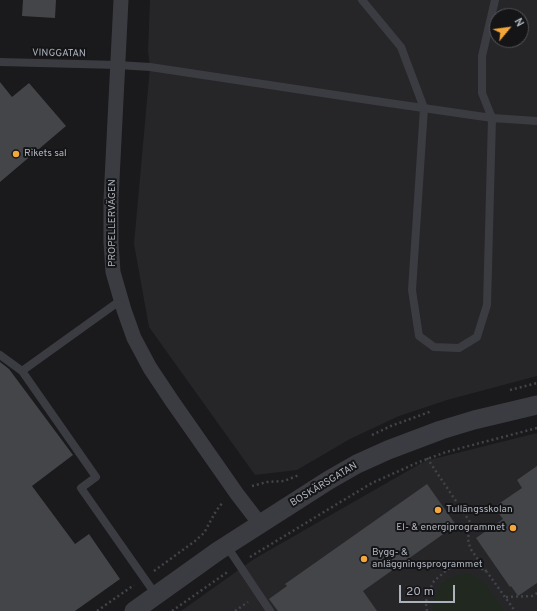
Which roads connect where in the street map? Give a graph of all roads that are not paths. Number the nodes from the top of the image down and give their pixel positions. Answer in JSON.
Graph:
{"nodes":[{"id":1,"x":121,"y":0,"type":"edge"},
{"id":2,"x":362,"y":0,"type":"edge"},
{"id":3,"x":495,"y":0,"type":"edge"},
{"id":4,"x":0,"y":62,"type":"edge"},
{"id":5,"x":118,"y":64,"type":"junction"},
{"id":6,"x":424,"y":108,"type":"junction"},
{"id":7,"x":492,"y":118,"type":"junction"},
{"id":8,"x":537,"y":121,"type":"edge"},
{"id":9,"x":121,"y":300,"type":"junction"},
{"id":10,"x":0,"y":355,"type":"edge"},
{"id":11,"x":22,"y":372,"type":"junction"},
{"id":12,"x":537,"y":405,"type":"edge"},
{"id":13,"x":260,"y":524,"type":"junction"},
{"id":14,"x":226,"y":545,"type":"junction"},
{"id":15,"x":156,"y":595,"type":"junction"},
{"id":16,"x":134,"y":611,"type":"edge"},
{"id":17,"x":270,"y":611,"type":"edge"}],
"edges":[{"from":1,"to":5,"type":"street","name":"PROPELLERVÄGEN"},
{"from":2,"to":6,"type":"lane"},
{"from":3,"to":7,"type":"lane"},
{"from":4,"to":5,"type":"lane","name":"VINGGATAN"},
{"from":5,"to":6,"type":"lane","name":"VINGGATAN"},
{"from":5,"to":9,"type":"street","name":"PROPELLERVÄGEN"},
{"from":6,"to":7,"type":"lane","name":"VINGGATAN"},
{"from":6,"to":7,"type":"lane"},
{"from":7,"to":8,"type":"lane","name":"VINGGATAN"},
{"from":9,"to":11,"type":"lane"},
{"from":9,"to":13,"type":"street","name":"PROPELLERVÄGEN"},
{"from":10,"to":11,"type":"lane"},
{"from":11,"to":15,"type":"lane"},
{"from":12,"to":13,"type":"street","name":"BOSKÄRSGATAN"},
{"from":13,"to":14,"type":"street","name":"BOSKÄRSGATAN"},
{"from":14,"to":15,"type":"street","name":"BOSKÄRSGATAN"},
{"from":14,"to":17,"type":"lane"},
{"from":15,"to":16,"type":"street","name":"BOSKÄRSGATAN"}]}
